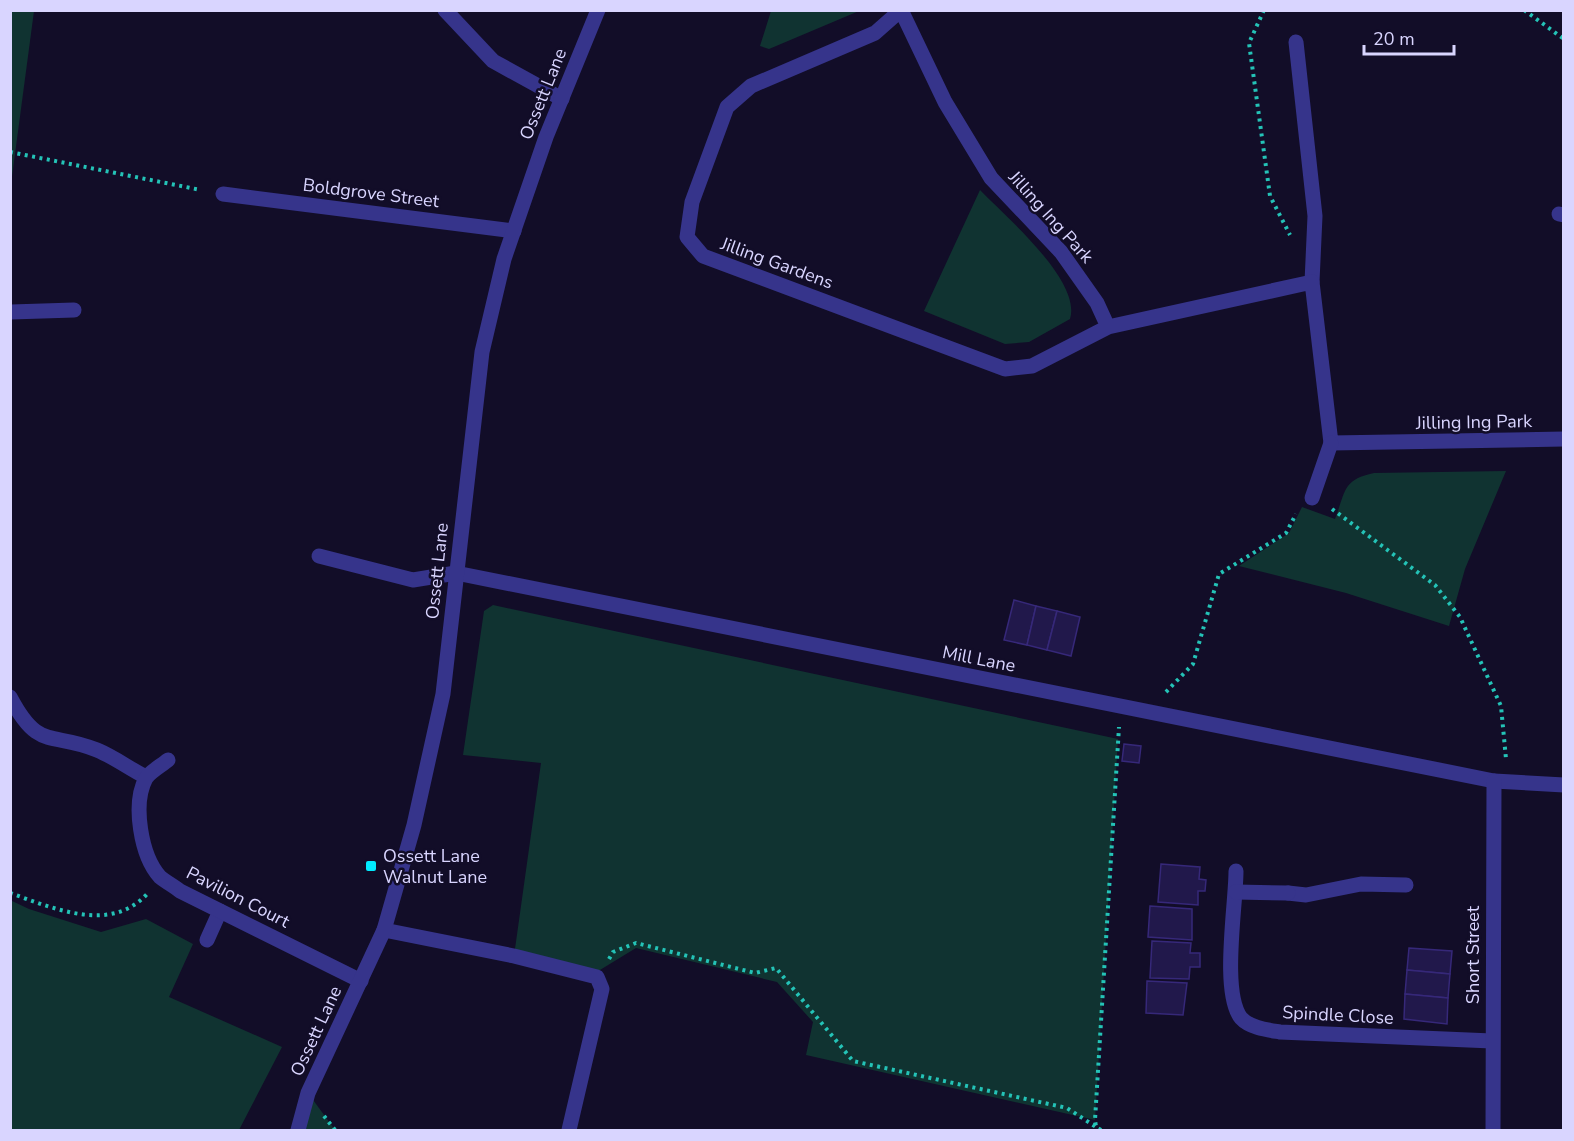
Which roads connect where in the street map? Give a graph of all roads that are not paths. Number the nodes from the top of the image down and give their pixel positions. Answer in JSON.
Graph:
{"nodes":[{"id":1,"x":445,"y":10,"type":"edge"},
{"id":2,"x":597,"y":10,"type":"edge"},
{"id":3,"x":901,"y":10,"type":"edge"},
{"id":4,"x":1296,"y":42,"type":"dead end"},
{"id":5,"x":562,"y":99,"type":"junction"},
{"id":6,"x":223,"y":194,"type":"road end"},
{"id":7,"x":514,"y":231,"type":"junction"},
{"id":8,"x":1312,"y":282,"type":"junction"},
{"id":9,"x":10,"y":303,"type":"edge"},
{"id":10,"x":74,"y":310,"type":"dead end"},
{"id":11,"x":11,"y":313,"type":"edge"},
{"id":12,"x":1108,"y":327,"type":"junction"},
{"id":13,"x":1563,"y":440,"type":"edge"},
{"id":14,"x":1331,"y":443,"type":"junction"},
{"id":15,"x":1312,"y":498,"type":"road end"},
{"id":16,"x":318,"y":556,"type":"dead end"},
{"id":17,"x":456,"y":573,"type":"junction"},
{"id":18,"x":10,"y":697,"type":"edge"},
{"id":19,"x":168,"y":760,"type":"dead end"},
{"id":20,"x":146,"y":777,"type":"junction"},
{"id":21,"x":1494,"y":781,"type":"junction"},
{"id":22,"x":1563,"y":785,"type":"edge"},
{"id":23,"x":1236,"y":871,"type":"dead end"},
{"id":24,"x":1406,"y":885,"type":"dead end"},
{"id":25,"x":1236,"y":892,"type":"junction"},
{"id":26,"x":220,"y":911,"type":"junction"},
{"id":27,"x":384,"y":930,"type":"junction"},
{"id":28,"x":207,"y":940,"type":"dead end"},
{"id":29,"x":361,"y":981,"type":"junction"},
{"id":30,"x":1492,"y":1041,"type":"junction"},
{"id":31,"x":298,"y":1131,"type":"edge"},
{"id":32,"x":569,"y":1131,"type":"edge"},
{"id":33,"x":1493,"y":1131,"type":"edge"}],
"edges":[{"from":1,"to":5,"type":"street"},
{"from":2,"to":5,"type":"street","name":"Ossett Lane"},
{"from":3,"to":12,"type":"street","name":"Jilling Ing Park"},
{"from":3,"to":12,"type":"street","name":"Jilling Gardens"},
{"from":4,"to":8,"type":"street"},
{"from":5,"to":7,"type":"street","name":"Ossett Lane"},
{"from":6,"to":7,"type":"street","name":"Boldgrove Street"},
{"from":7,"to":17,"type":"street","name":"Ossett Lane"},
{"from":8,"to":12,"type":"street"},
{"from":8,"to":14,"type":"street"},
{"from":9,"to":11,"type":"street"},
{"from":10,"to":11,"type":"street"},
{"from":13,"to":14,"type":"street","name":"Jilling Ing Park"},
{"from":14,"to":15,"type":"street"},
{"from":16,"to":17,"type":"street"},
{"from":17,"to":21,"type":"street","name":"Mill Lane"},
{"from":17,"to":27,"type":"street","name":"Ossett Lane"},
{"from":18,"to":20,"type":"street"},
{"from":19,"to":20,"type":"street"},
{"from":20,"to":26,"type":"street","name":"Pavilion Court"},
{"from":21,"to":22,"type":"street","name":"Mill Lane"},
{"from":21,"to":30,"type":"street","name":"Short Street"},
{"from":23,"to":25,"type":"street","name":"Spindle Close"},
{"from":24,"to":25,"type":"street"},
{"from":25,"to":30,"type":"street","name":"Spindle Close"},
{"from":26,"to":28,"type":"street"},
{"from":26,"to":29,"type":"street","name":"Pavilion Court"},
{"from":27,"to":29,"type":"street","name":"Ossett Lane"},
{"from":27,"to":32,"type":"street"},
{"from":29,"to":31,"type":"street","name":"Ossett Lane"},
{"from":30,"to":33,"type":"street","name":"Short Street"}]}
